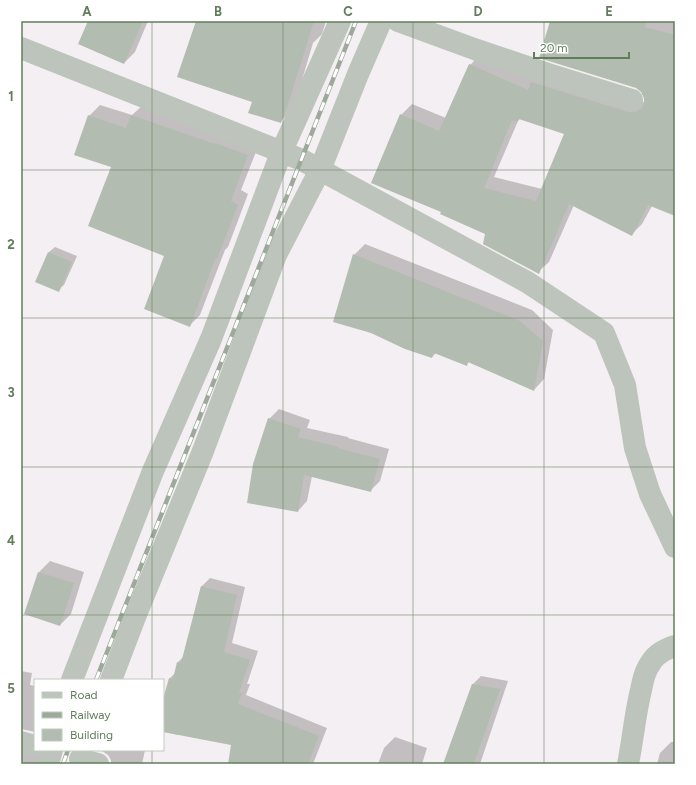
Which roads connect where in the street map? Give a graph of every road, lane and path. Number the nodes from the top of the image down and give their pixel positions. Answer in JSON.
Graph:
{"nodes":[{"id":1,"x":340,"y":21,"type":"edge"},
{"id":2,"x":381,"y":21,"type":"edge"},
{"id":3,"x":398,"y":21,"type":"edge"},
{"id":4,"x":21,"y":48,"type":"edge"},
{"id":5,"x":632,"y":100,"type":"dead end"},
{"id":6,"x":281,"y":152,"type":"junction"},
{"id":7,"x":320,"y":170,"type":"junction"},
{"id":8,"x":675,"y":547,"type":"edge"},
{"id":9,"x":675,"y":646,"type":"edge"},
{"id":10,"x":72,"y":679,"type":"edge"},
{"id":11,"x":111,"y":679,"type":"edge"},
{"id":12,"x":21,"y":742,"type":"edge"},
{"id":13,"x":34,"y":747,"type":"edge"},
{"id":14,"x":628,"y":764,"type":"edge"}],
"edges":[{"from":1,"to":6,"type":"street"},
{"from":2,"to":7,"type":"street"},
{"from":3,"to":5,"type":"street"},
{"from":4,"to":6,"type":"street"},
{"from":6,"to":7,"type":"street"},
{"from":6,"to":10,"type":"street"},
{"from":7,"to":8,"type":"street"},
{"from":7,"to":11,"type":"street"},
{"from":9,"to":14,"type":"street"},
{"from":12,"to":13,"type":"street"}]}
